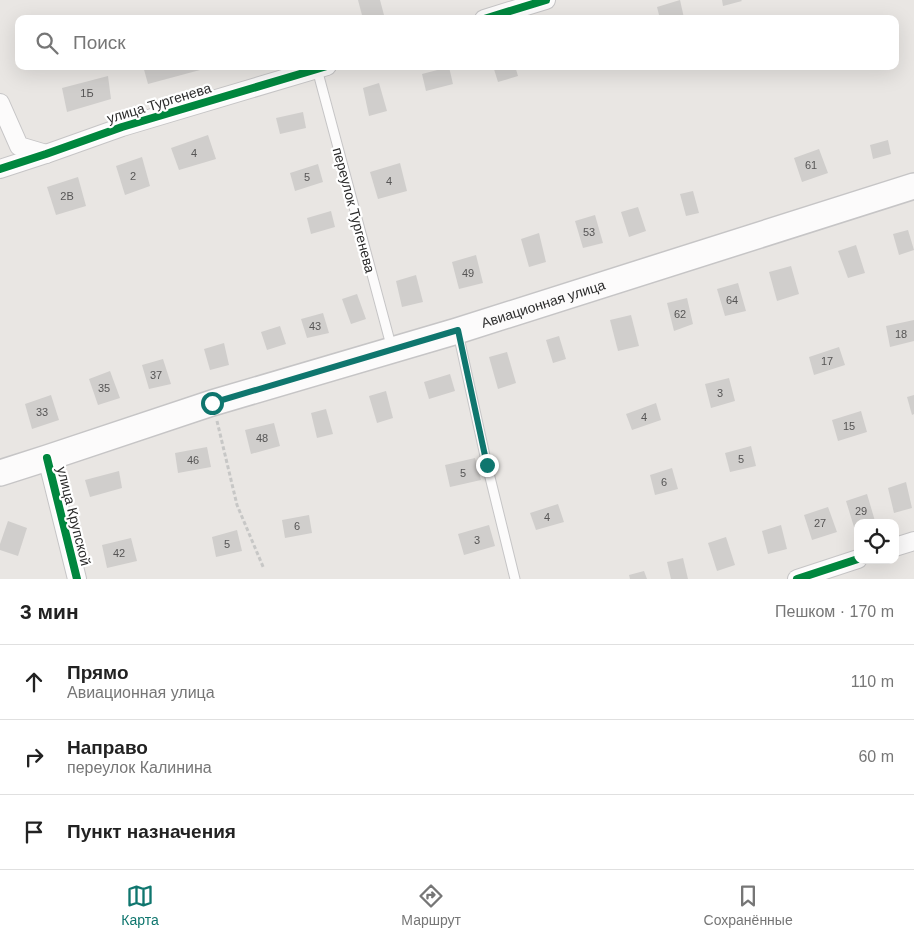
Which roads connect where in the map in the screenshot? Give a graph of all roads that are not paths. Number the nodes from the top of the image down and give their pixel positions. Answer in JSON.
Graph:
{"nodes":[{"id":1,"x":546,"y":0,"type":"edge"},
{"id":2,"x":497,"y":15,"type":"edge"},
{"id":3,"x":315,"y":70,"type":"edge"},
{"id":4,"x":322,"y":70,"type":"edge"},
{"id":5,"x":0,"y":103,"type":"edge"},
{"id":6,"x":46,"y":154,"type":"junction"},
{"id":7,"x":0,"y":169,"type":"edge"},
{"id":8,"x":914,"y":186,"type":"edge"},
{"id":9,"x":458,"y":330,"type":"junction"},
{"id":10,"x":392,"y":350,"type":"junction"},
{"id":11,"x":47,"y":458,"type":"junction"},
{"id":12,"x":0,"y":473,"type":"edge"},
{"id":13,"x":914,"y":541,"type":"edge"},
{"id":14,"x":899,"y":546,"type":"edge"},
{"id":15,"x":854,"y":561,"type":"edge"},
{"id":16,"x":823,"y":575,"type":"edge"},
{"id":17,"x":77,"y":579,"type":"edge"},
{"id":18,"x":515,"y":579,"type":"edge"},
{"id":19,"x":797,"y":579,"type":"edge"}],
"edges":[{"from":1,"to":2,"type":"street"},
{"from":3,"to":6,"type":"street","name":"улица Тургенева"},
{"from":4,"to":10,"type":"lane","name":"переулок Тургенева"},
{"from":5,"to":6,"type":"street"},
{"from":6,"to":7,"type":"street","name":"улица Тургенева"},
{"from":8,"to":9,"type":"main road","name":"Авиационная улица"},
{"from":9,"to":10,"type":"main road","name":"Авиационная улица"},
{"from":9,"to":18,"type":"lane"},
{"from":10,"to":11,"type":"main road","name":"Авиационная улица"},
{"from":11,"to":12,"type":"main road","name":"Авиационная улица"},
{"from":11,"to":17,"type":"street","name":"улица Крупской"},
{"from":13,"to":14,"type":"street"},
{"from":15,"to":16,"type":"street"},
{"from":16,"to":19,"type":"street"}]}
